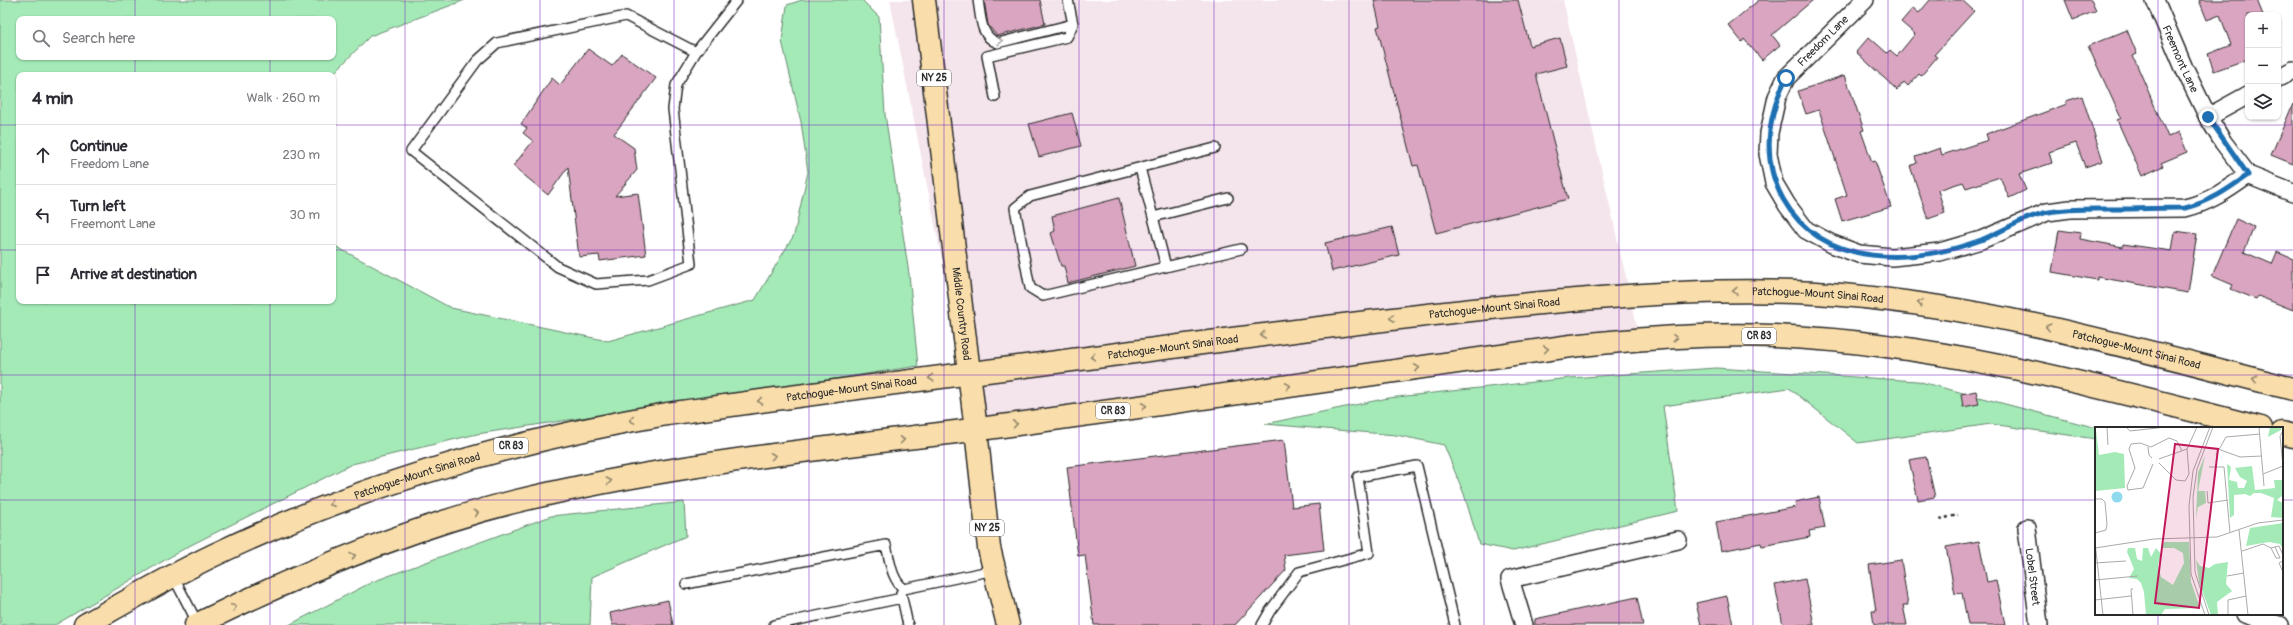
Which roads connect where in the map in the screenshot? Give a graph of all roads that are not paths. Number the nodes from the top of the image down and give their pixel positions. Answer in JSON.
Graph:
{"nodes":[{"id":1,"x":737,"y":0,"type":"edge"},
{"id":2,"x":924,"y":0,"type":"edge"},
{"id":3,"x":978,"y":0,"type":"edge"},
{"id":4,"x":1068,"y":0,"type":"edge"},
{"id":5,"x":1864,"y":0,"type":"edge"},
{"id":6,"x":2155,"y":0,"type":"edge"},
{"id":7,"x":1073,"y":24,"type":"junction"},
{"id":8,"x":696,"y":52,"type":"junction"},
{"id":9,"x":2293,"y":70,"type":"edge"},
{"id":10,"x":2281,"y":76,"type":"edge"},
{"id":11,"x":994,"y":97,"type":"dead end"},
{"id":12,"x":2245,"y":97,"type":"edge"},
{"id":13,"x":2208,"y":117,"type":"junction"},
{"id":14,"x":1215,"y":148,"type":"dead end"},
{"id":15,"x":1140,"y":168,"type":"junction"},
{"id":16,"x":2248,"y":175,"type":"junction"},
{"id":17,"x":2293,"y":193,"type":"edge"},
{"id":18,"x":1228,"y":198,"type":"dead end"},
{"id":19,"x":1152,"y":217,"type":"junction"},
{"id":20,"x":1241,"y":249,"type":"dead end"},
{"id":21,"x":1166,"y":267,"type":"junction"},
{"id":22,"x":970,"y":373,"type":"junction"},
{"id":23,"x":2293,"y":389,"type":"edge"},
{"id":24,"x":2257,"y":427,"type":"edge"},
{"id":25,"x":976,"y":430,"type":"junction"},
{"id":26,"x":2283,"y":433,"type":"edge"},
{"id":27,"x":2293,"y":436,"type":"edge"},
{"id":28,"x":2027,"y":528,"type":"dead end"},
{"id":29,"x":1678,"y":540,"type":"dead end"},
{"id":30,"x":994,"y":570,"type":"junction"},
{"id":31,"x":173,"y":576,"type":"junction"},
{"id":32,"x":686,"y":584,"type":"dead end"},
{"id":33,"x":900,"y":585,"type":"junction"},
{"id":34,"x":902,"y":598,"type":"junction"},
{"id":35,"x":2248,"y":615,"type":"edge"},
{"id":36,"x":197,"y":624,"type":"edge"},
{"id":37,"x":85,"y":625,"type":"edge"},
{"id":38,"x":774,"y":625,"type":"edge"},
{"id":39,"x":908,"y":625,"type":"edge"},
{"id":40,"x":1008,"y":625,"type":"edge"},
{"id":41,"x":1262,"y":625,"type":"edge"},
{"id":42,"x":1455,"y":625,"type":"edge"},
{"id":43,"x":1524,"y":625,"type":"edge"},
{"id":44,"x":2039,"y":625,"type":"edge"},
{"id":45,"x":2280,"y":625,"type":"edge"}],
"edges":[{"from":1,"to":8,"type":"lane"},
{"from":2,"to":22,"type":"main road","name":"Middle Country Road","number":"NY 25"},
{"from":3,"to":7,"type":"lane","one_way":true},
{"from":4,"to":7,"type":"lane"},
{"from":5,"to":16,"type":"street","name":"Freedom Lane"},
{"from":6,"to":13,"type":"street","name":"Freemont Lane"},
{"from":7,"to":11,"type":"lane"},
{"from":8,"to":8,"type":"lane"},
{"from":9,"to":10,"type":"street"},
{"from":12,"to":13,"type":"street"},
{"from":13,"to":16,"type":"street","name":"Freemont Lane"},
{"from":14,"to":15,"type":"lane"},
{"from":15,"to":19,"type":"lane"},
{"from":15,"to":21,"type":"lane"},
{"from":16,"to":17,"type":"street"},
{"from":18,"to":19,"type":"lane"},
{"from":19,"to":21,"type":"lane"},
{"from":20,"to":21,"type":"lane"},
{"from":23,"to":22,"type":"main road","name":"Patchogue-Mount Sinai Road","number":"CR 83","one_way":true},
{"from":22,"to":25,"type":"main road","name":"Middle Country Road","number":"NY 25"},
{"from":22,"to":31,"type":"main road","name":"Patchogue-Mount Sinai Road","number":"CR 83","one_way":true},
{"from":25,"to":24,"type":"main road","number":"CR 83","one_way":true},
{"from":25,"to":30,"type":"main road","name":"Middle Country Road","number":"NY 25"},
{"from":36,"to":25,"type":"main road","number":"CR 83","one_way":true},
{"from":26,"to":27,"type":"main road"},
{"from":28,"to":44,"type":"street","name":"Lobel Street"},
{"from":29,"to":43,"type":"street"},
{"from":30,"to":33,"type":"lane"},
{"from":30,"to":40,"type":"main road","name":"Middle Country Road","number":"NY 25"},
{"from":31,"to":36,"type":"lane"},
{"from":31,"to":37,"type":"main road","name":"Patchogue-Mount Sinai Road","number":"CR 83"},
{"from":32,"to":33,"type":"lane"},
{"from":33,"to":34,"type":"lane"},
{"from":34,"to":38,"type":"lane"},
{"from":34,"to":39,"type":"lane"},
{"from":35,"to":45,"type":"street"},
{"from":41,"to":42,"type":"lane"}]}
